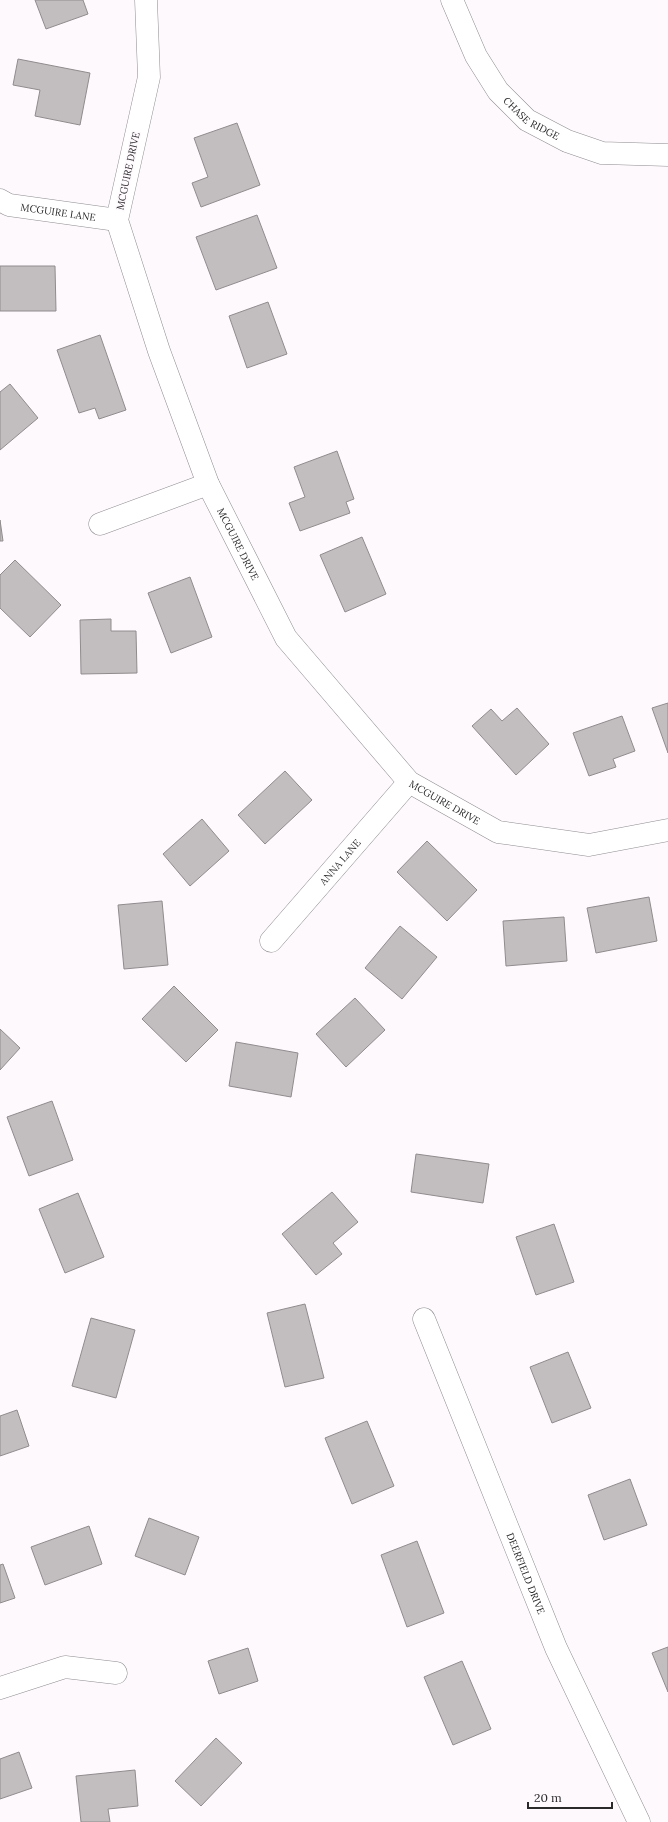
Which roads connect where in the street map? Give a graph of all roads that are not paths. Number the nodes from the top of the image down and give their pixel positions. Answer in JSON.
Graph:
{"nodes":[{"id":1,"x":146,"y":0,"type":"edge"},
{"id":2,"x":452,"y":0,"type":"edge"},
{"id":3,"x":668,"y":154,"type":"edge"},
{"id":4,"x":0,"y":200,"type":"edge"},
{"id":5,"x":117,"y":220,"type":"junction"},
{"id":6,"x":208,"y":484,"type":"junction"},
{"id":7,"x":100,"y":524,"type":"dead end"},
{"id":8,"x":409,"y":782,"type":"junction"},
{"id":9,"x":668,"y":830,"type":"edge"},
{"id":10,"x":271,"y":941,"type":"dead end"},
{"id":11,"x":424,"y":1319,"type":"dead end"},
{"id":12,"x":116,"y":1673,"type":"dead end"},
{"id":13,"x":0,"y":1688,"type":"edge"},
{"id":14,"x":639,"y":1822,"type":"edge"}],
"edges":[{"from":1,"to":5,"type":"street","name":"MCGUIRE DRIVE"},
{"from":2,"to":3,"type":"street","name":"CHASE RIDGE"},
{"from":4,"to":5,"type":"street","name":"MCGUIRE LANE"},
{"from":5,"to":6,"type":"street","name":"MCGUIRE DRIVE"},
{"from":6,"to":7,"type":"street"},
{"from":6,"to":8,"type":"street","name":"MCGUIRE DRIVE"},
{"from":8,"to":9,"type":"street","name":"MCGUIRE DRIVE"},
{"from":8,"to":10,"type":"street","name":"ANNA LANE"},
{"from":11,"to":14,"type":"street","name":"DEERFIELD DRIVE"},
{"from":12,"to":13,"type":"street"}]}
